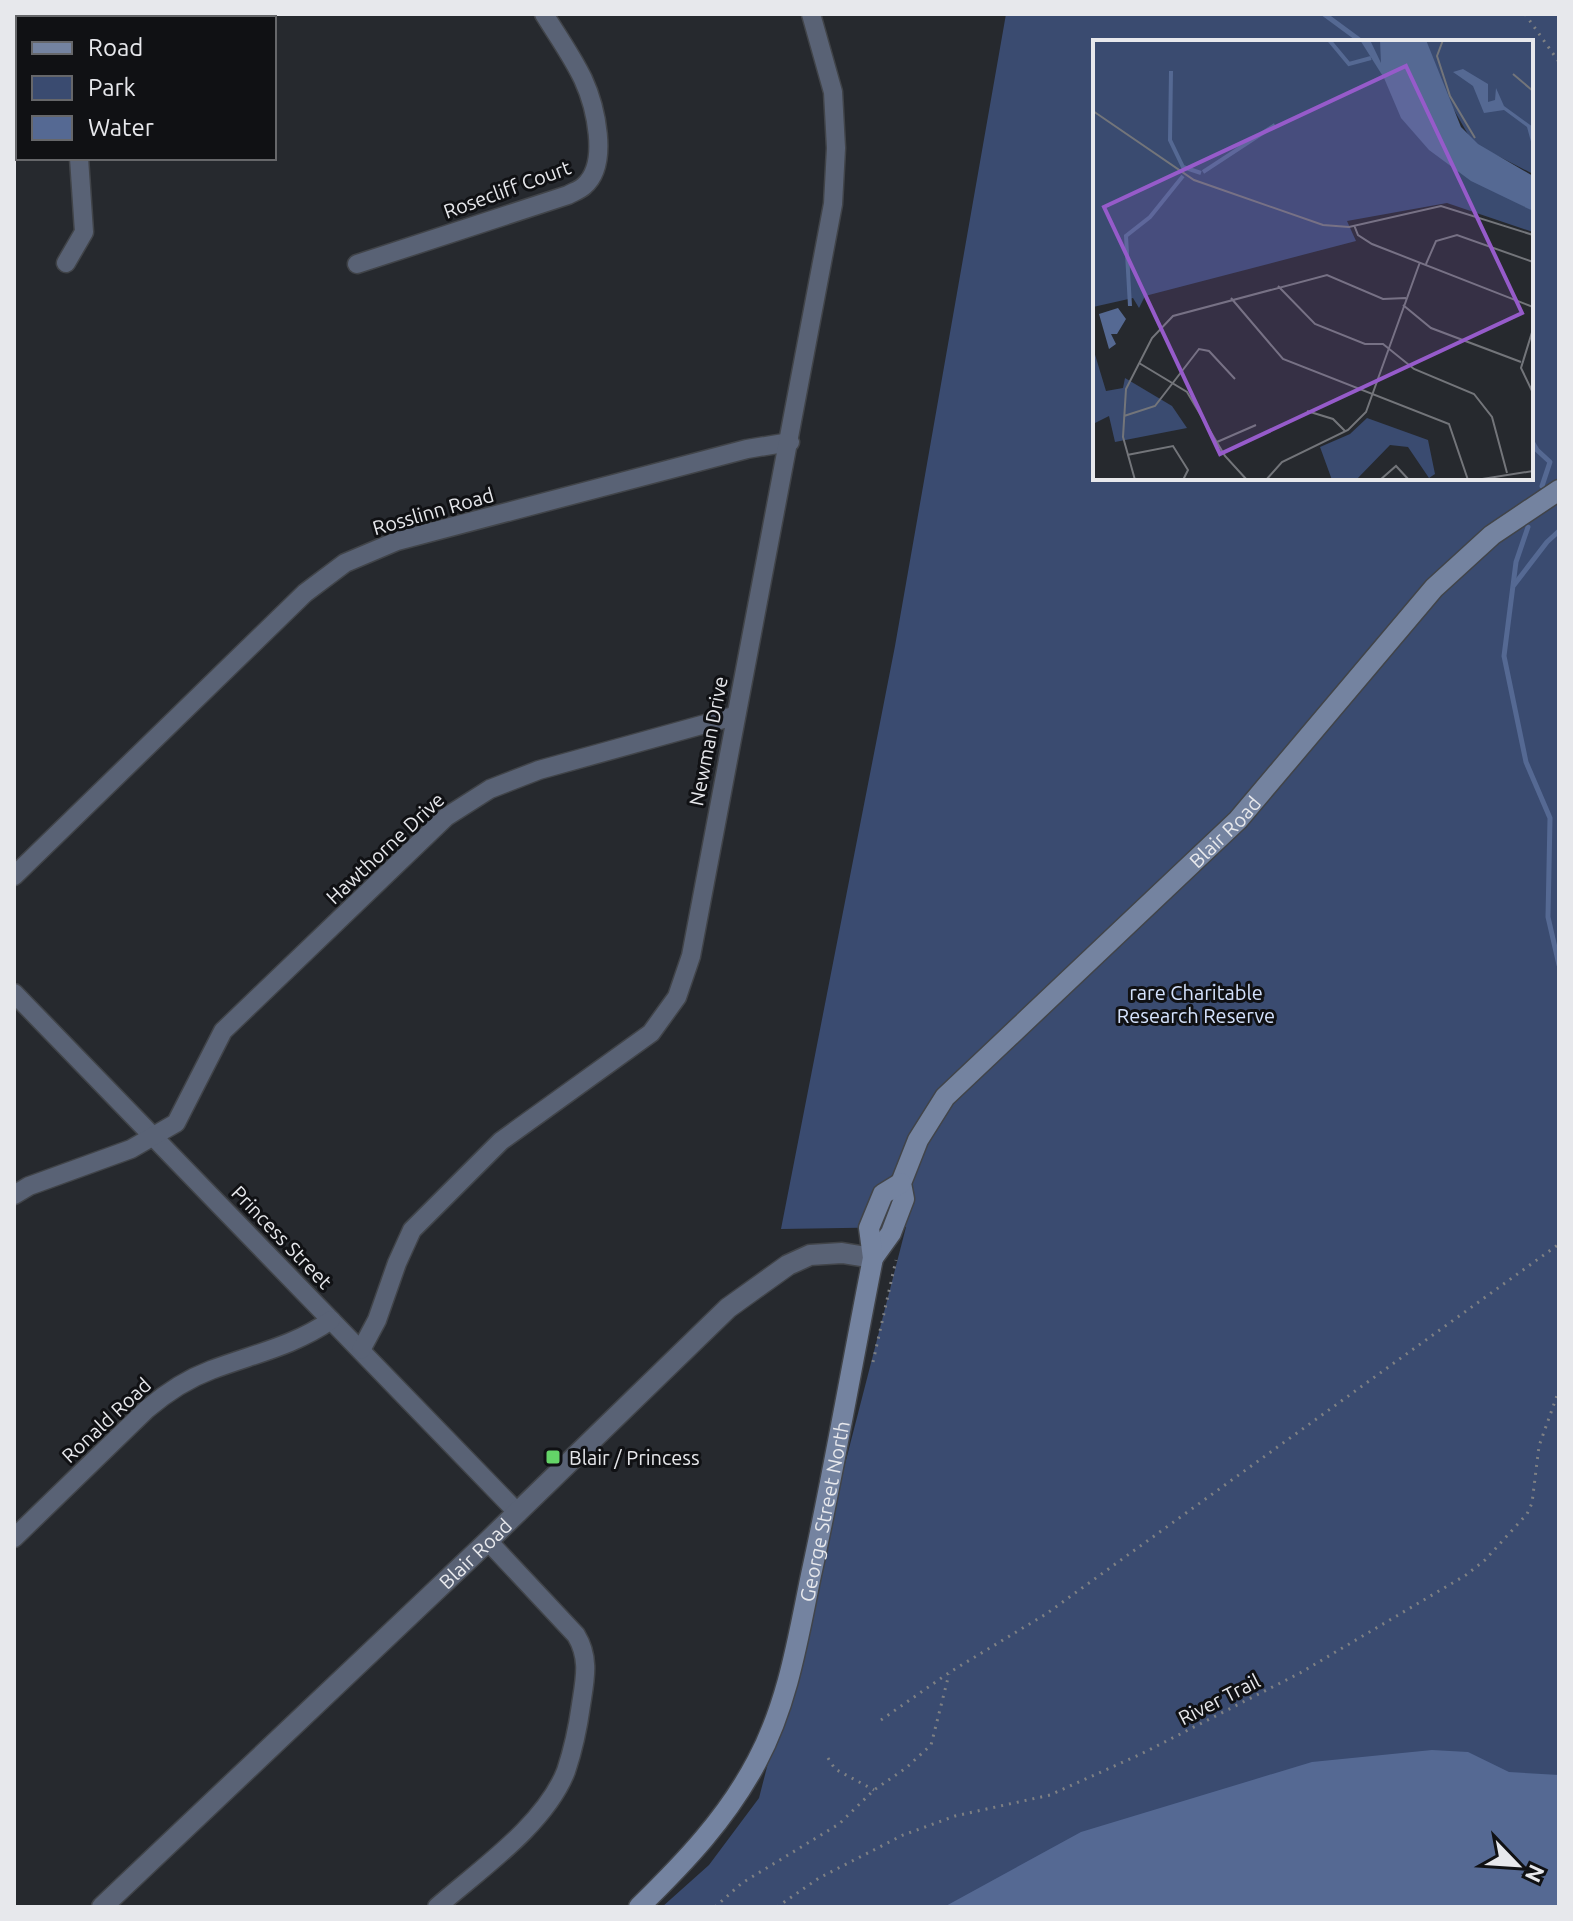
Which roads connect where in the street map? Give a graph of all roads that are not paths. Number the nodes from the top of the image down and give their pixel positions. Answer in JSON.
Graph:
{"nodes":[{"id":1,"x":136,"y":14,"type":"edge"},
{"id":2,"x":544,"y":14,"type":"edge"},
{"id":3,"x":811,"y":14,"type":"edge"},
{"id":4,"x":104,"y":16,"type":"edge"},
{"id":5,"x":79,"y":160,"type":"edge"},
{"id":6,"x":66,"y":263,"type":"dead end"},
{"id":7,"x":357,"y":264,"type":"dead end"},
{"id":8,"x":790,"y":442,"type":"junction"},
{"id":9,"x":1559,"y":490,"type":"edge"},
{"id":10,"x":734,"y":716,"type":"junction"},
{"id":11,"x":14,"y":876,"type":"edge"},
{"id":12,"x":14,"y":993,"type":"edge"},
{"id":13,"x":154,"y":1137,"type":"junction"},
{"id":14,"x":14,"y":1195,"type":"edge"},
{"id":15,"x":873,"y":1258,"type":"junction"},
{"id":16,"x":331,"y":1320,"type":"junction"},
{"id":17,"x":361,"y":1350,"type":"junction"},
{"id":18,"x":518,"y":1513,"type":"junction"},
{"id":19,"x":14,"y":1538,"type":"edge"},
{"id":20,"x":488,"y":1541,"type":"junction"},
{"id":21,"x":102,"y":1907,"type":"edge"},
{"id":22,"x":437,"y":1907,"type":"edge"},
{"id":23,"x":639,"y":1907,"type":"edge"}],
"edges":[{"from":1,"to":4,"type":"street"},
{"from":2,"to":7,"type":"street","name":"Rosecliff Court"},
{"from":3,"to":8,"type":"street","name":"Newman Drive"},
{"from":5,"to":6,"type":"street"},
{"from":8,"to":10,"type":"street","name":"Newman Drive"},
{"from":8,"to":11,"type":"street","name":"Rosslinn Road"},
{"from":9,"to":15,"type":"main road","name":"Blair Road"},
{"from":10,"to":13,"type":"street","name":"Hawthorne Drive"},
{"from":10,"to":17,"type":"street","name":"Newman Drive"},
{"from":12,"to":13,"type":"street","name":"Princess Street"},
{"from":13,"to":14,"type":"street","name":"Hawthorne Drive"},
{"from":13,"to":16,"type":"street","name":"Princess Street"},
{"from":15,"to":18,"type":"street","name":"Blair Road"},
{"from":15,"to":23,"type":"main road","name":"George Street North"},
{"from":16,"to":17,"type":"street","name":"Princess Street"},
{"from":16,"to":19,"type":"street","name":"Ronald Road"},
{"from":17,"to":18,"type":"street","name":"Princess Street"},
{"from":18,"to":20,"type":"street","name":"Blair Road"},
{"from":20,"to":21,"type":"street","name":"Blair Road"},
{"from":20,"to":22,"type":"street"}]}
